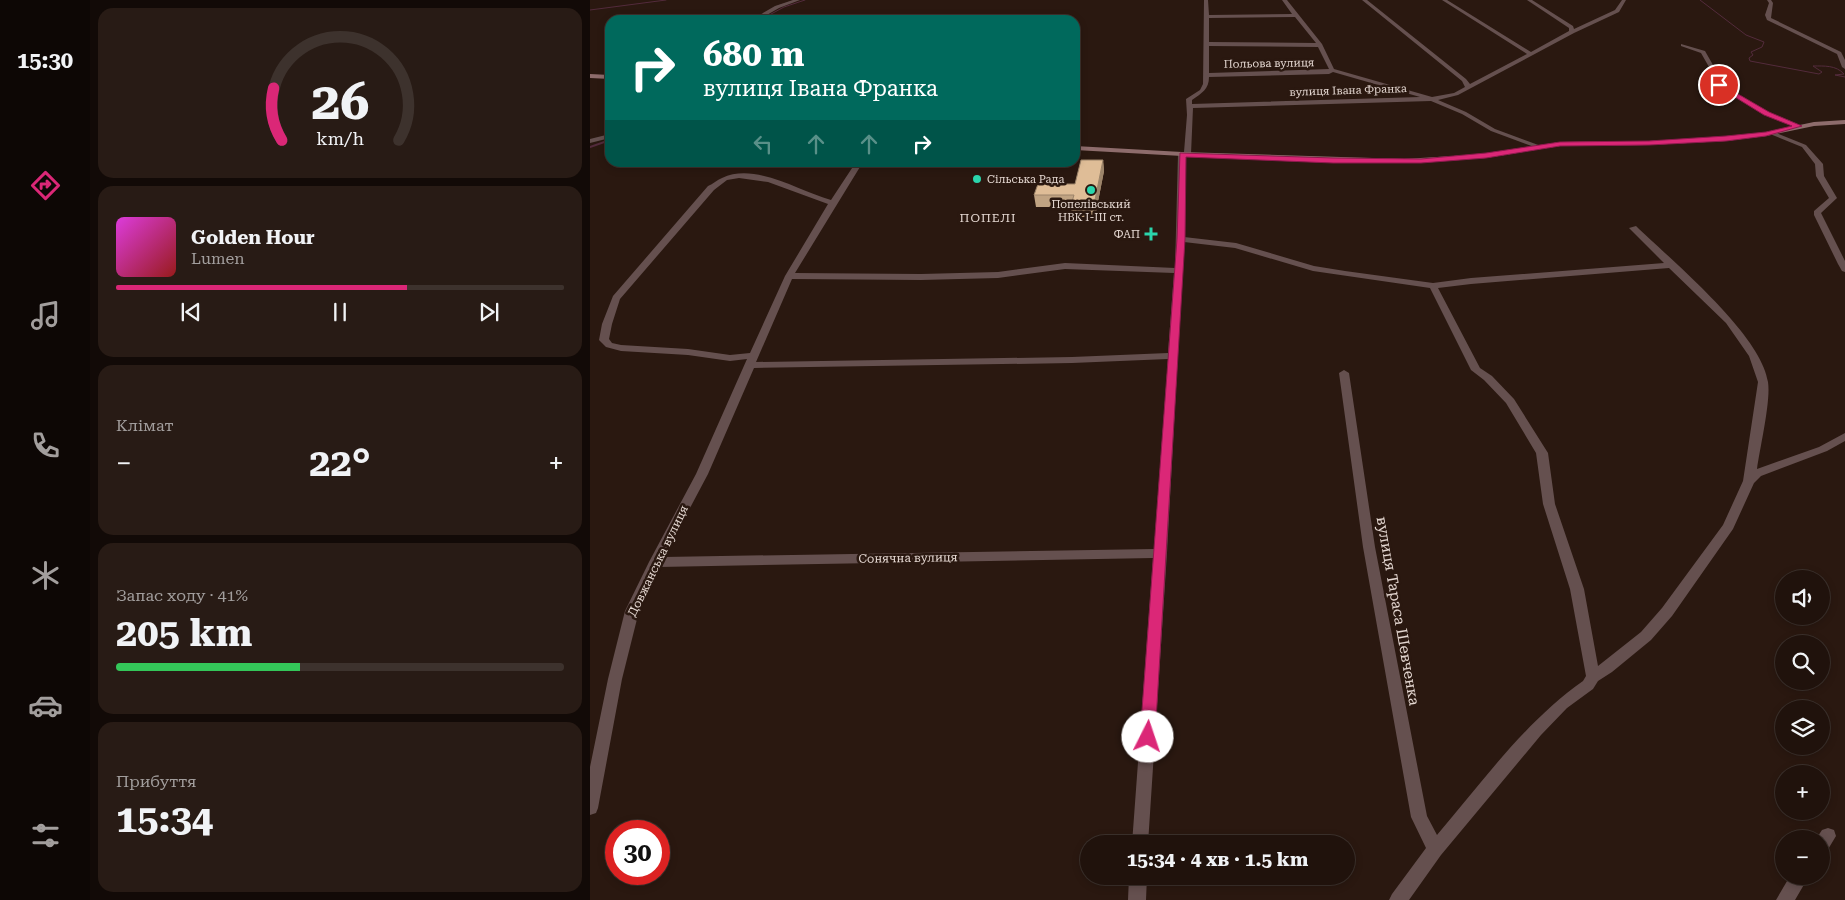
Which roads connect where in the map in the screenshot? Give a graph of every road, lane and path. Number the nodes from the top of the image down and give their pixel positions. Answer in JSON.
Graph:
{"nodes":[{"id":1,"x":798,"y":0,"type":"edge"},
{"id":2,"x":1206,"y":0,"type":"edge"},
{"id":3,"x":1284,"y":0,"type":"edge"},
{"id":4,"x":1364,"y":0,"type":"edge"},
{"id":5,"x":1444,"y":0,"type":"edge"},
{"id":6,"x":1529,"y":0,"type":"edge"},
{"id":7,"x":1624,"y":0,"type":"edge"},
{"id":8,"x":1769,"y":0,"type":"edge"},
{"id":9,"x":763,"y":15,"type":"edge"},
{"id":10,"x":1296,"y":15,"type":"junction"},
{"id":11,"x":1207,"y":17,"type":"junction"},
{"id":12,"x":1572,"y":32,"type":"junction"},
{"id":13,"x":1207,"y":44,"type":"junction"},
{"id":14,"x":1320,"y":45,"type":"junction"},
{"id":15,"x":1683,"y":45,"type":"dead end"},
{"id":16,"x":1531,"y":54,"type":"junction"},
{"id":17,"x":1845,"y":67,"type":"edge"},
{"id":18,"x":1332,"y":71,"type":"junction"},
{"id":19,"x":590,"y":76,"type":"edge"},
{"id":20,"x":1206,"y":76,"type":"junction"},
{"id":21,"x":605,"y":77,"type":"edge"},
{"id":22,"x":1468,"y":87,"type":"junction"},
{"id":23,"x":1432,"y":100,"type":"junction"},
{"id":24,"x":1189,"y":106,"type":"junction"},
{"id":25,"x":1845,"y":122,"type":"edge"},
{"id":26,"x":1799,"y":126,"type":"junction"},
{"id":27,"x":1772,"y":132,"type":"junction"},
{"id":28,"x":605,"y":137,"type":"edge"},
{"id":29,"x":590,"y":141,"type":"edge"},
{"id":30,"x":1539,"y":147,"type":"junction"},
{"id":31,"x":1080,"y":148,"type":"edge"},
{"id":32,"x":1185,"y":154,"type":"junction"},
{"id":33,"x":857,"y":167,"type":"edge"},
{"id":34,"x":833,"y":203,"type":"junction"},
{"id":35,"x":1633,"y":228,"type":"dead end"},
{"id":36,"x":1181,"y":239,"type":"junction"},
{"id":37,"x":1669,"y":265,"type":"junction"},
{"id":38,"x":1845,"y":269,"type":"edge"},
{"id":39,"x":1179,"y":271,"type":"junction"},
{"id":40,"x":789,"y":276,"type":"junction"},
{"id":41,"x":1434,"y":286,"type":"junction"},
{"id":42,"x":1172,"y":356,"type":"junction"},
{"id":43,"x":752,"y":361,"type":"junction"},
{"id":44,"x":1344,"y":373,"type":"dead end"},
{"id":45,"x":1845,"y":436,"type":"edge"},
{"id":46,"x":1753,"y":477,"type":"junction"},
{"id":47,"x":1161,"y":553,"type":"junction"},
{"id":48,"x":655,"y":562,"type":"junction"},
{"id":49,"x":1593,"y":677,"type":"junction"},
{"id":50,"x":590,"y":808,"type":"edge"},
{"id":51,"x":1141,"y":835,"type":"edge"},
{"id":52,"x":1436,"y":849,"type":"junction"},
{"id":53,"x":1138,"y":885,"type":"edge"},
{"id":54,"x":1794,"y":885,"type":"edge"},
{"id":55,"x":1137,"y":900,"type":"edge"},
{"id":56,"x":1398,"y":900,"type":"edge"},
{"id":57,"x":1784,"y":900,"type":"edge"}],
"edges":[{"from":1,"to":9,"type":"street"},
{"from":2,"to":11,"type":"street"},
{"from":3,"to":10,"type":"street","name":"Польова вулиця"},
{"from":4,"to":22,"type":"street"},
{"from":5,"to":16,"type":"street"},
{"from":6,"to":12,"type":"street"},
{"from":7,"to":12,"type":"street"},
{"from":8,"to":17,"type":"street"},
{"from":10,"to":11,"type":"street"},
{"from":10,"to":14,"type":"street","name":"Польова вулиця"},
{"from":11,"to":13,"type":"street"},
{"from":12,"to":16,"type":"street"},
{"from":13,"to":14,"type":"street","name":"Польова вулиця"},
{"from":13,"to":20,"type":"street"},
{"from":14,"to":18,"type":"street","name":"Польова вулиця"},
{"from":15,"to":26,"type":"street"},
{"from":16,"to":22,"type":"street"},
{"from":18,"to":20,"type":"street","name":"Польова вулиця"},
{"from":18,"to":23,"type":"street","name":"Польова вулиця"},
{"from":19,"to":21,"type":"main road"},
{"from":20,"to":24,"type":"street"},
{"from":22,"to":23,"type":"street"},
{"from":23,"to":24,"type":"street","name":"вулиця Івана Франка"},
{"from":23,"to":30,"type":"street","name":"вулиця Івана Франка"},
{"from":24,"to":32,"type":"street"},
{"from":25,"to":26,"type":"main road"},
{"from":26,"to":27,"type":"main road"},
{"from":27,"to":30,"type":"main road"},
{"from":27,"to":38,"type":"street"},
{"from":28,"to":29,"type":"street"},
{"from":30,"to":32,"type":"main road"},
{"from":31,"to":32,"type":"main road"},
{"from":32,"to":36,"type":"street"},
{"from":33,"to":34,"type":"street","name":"Довжанська вулиця"},
{"from":34,"to":40,"type":"street","name":"Довжанська вулиця"},
{"from":34,"to":43,"type":"street"},
{"from":35,"to":37,"type":"street"},
{"from":36,"to":39,"type":"street"},
{"from":36,"to":41,"type":"street"},
{"from":37,"to":41,"type":"street"},
{"from":37,"to":46,"type":"street"},
{"from":39,"to":40,"type":"street"},
{"from":39,"to":42,"type":"street"},
{"from":40,"to":43,"type":"street","name":"Довжанська вулиця"},
{"from":41,"to":49,"type":"street"},
{"from":42,"to":43,"type":"street"},
{"from":42,"to":47,"type":"street"},
{"from":43,"to":48,"type":"street","name":"Довжанська вулиця"},
{"from":44,"to":52,"type":"street","name":"вулиця Тараса Шевченка"},
{"from":45,"to":46,"type":"street"},
{"from":46,"to":49,"type":"street"},
{"from":47,"to":48,"type":"street","name":"Сонячна вулиця"},
{"from":47,"to":51,"type":"street"},
{"from":48,"to":50,"type":"street","name":"Довжанська вулиця"},
{"from":49,"to":52,"type":"street"},
{"from":52,"to":56,"type":"street"},
{"from":53,"to":55,"type":"street"},
{"from":54,"to":57,"type":"street"}]}
